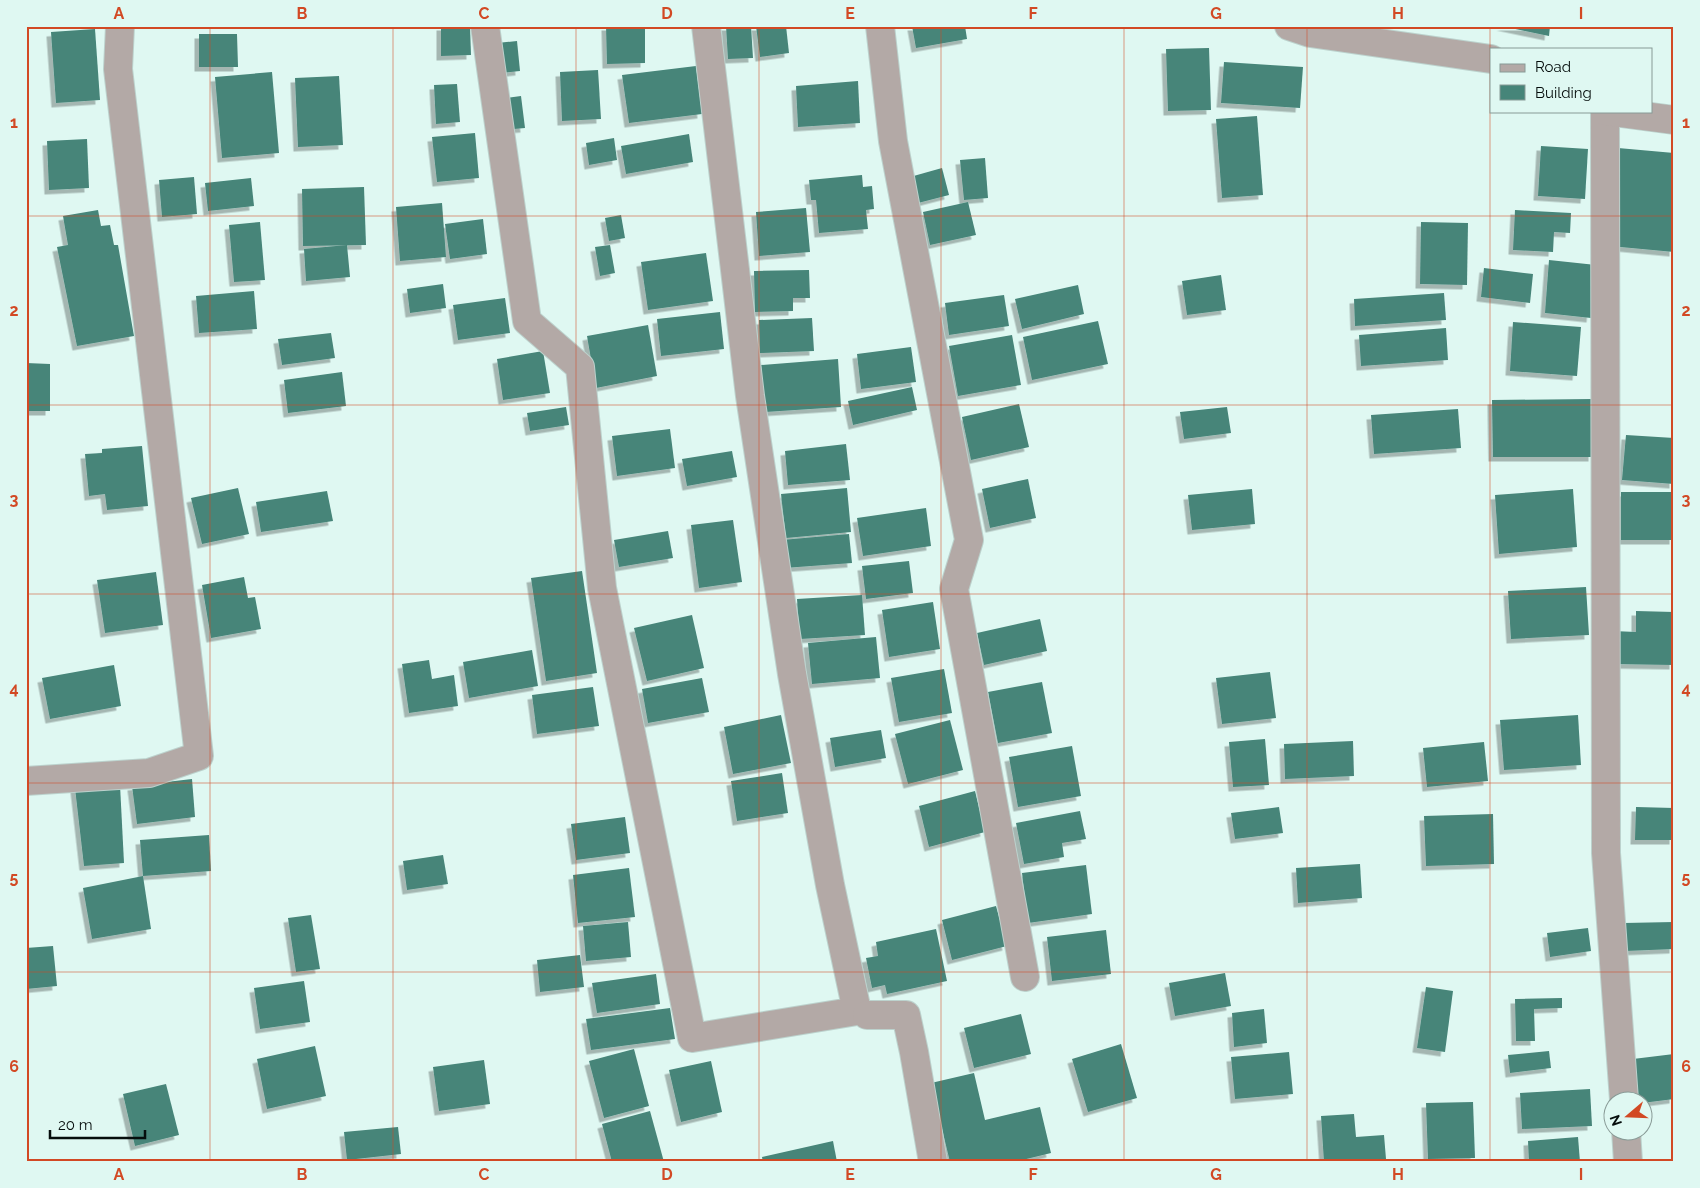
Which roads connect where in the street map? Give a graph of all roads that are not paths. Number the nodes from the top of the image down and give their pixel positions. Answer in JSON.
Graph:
{"nodes":[{"id":1,"x":120,"y":26,"type":"edge"},
{"id":2,"x":485,"y":26,"type":"edge"},
{"id":3,"x":706,"y":26,"type":"edge"},
{"id":4,"x":880,"y":26,"type":"edge"},
{"id":5,"x":1289,"y":26,"type":"edge"},
{"id":6,"x":1490,"y":58,"type":"edge"},
{"id":7,"x":1605,"y":112,"type":"edge"},
{"id":8,"x":1613,"y":112,"type":"edge"},
{"id":9,"x":1674,"y":120,"type":"edge"},
{"id":10,"x":26,"y":781,"type":"edge"},
{"id":11,"x":1025,"y":977,"type":"dead end"},
{"id":12,"x":867,"y":1015,"type":"dead end"},
{"id":13,"x":1623,"y":1090,"type":"edge"},
{"id":14,"x":1627,"y":1140,"type":"edge"},
{"id":15,"x":933,"y":1162,"type":"edge"},
{"id":16,"x":1628,"y":1162,"type":"edge"}],
"edges":[{"from":1,"to":10,"type":"street"},
{"from":2,"to":3,"type":"street"},
{"from":4,"to":11,"type":"street"},
{"from":5,"to":6,"type":"street"},
{"from":7,"to":13,"type":"street"},
{"from":8,"to":9,"type":"street"},
{"from":12,"to":15,"type":"street"},
{"from":14,"to":16,"type":"street"}]}
